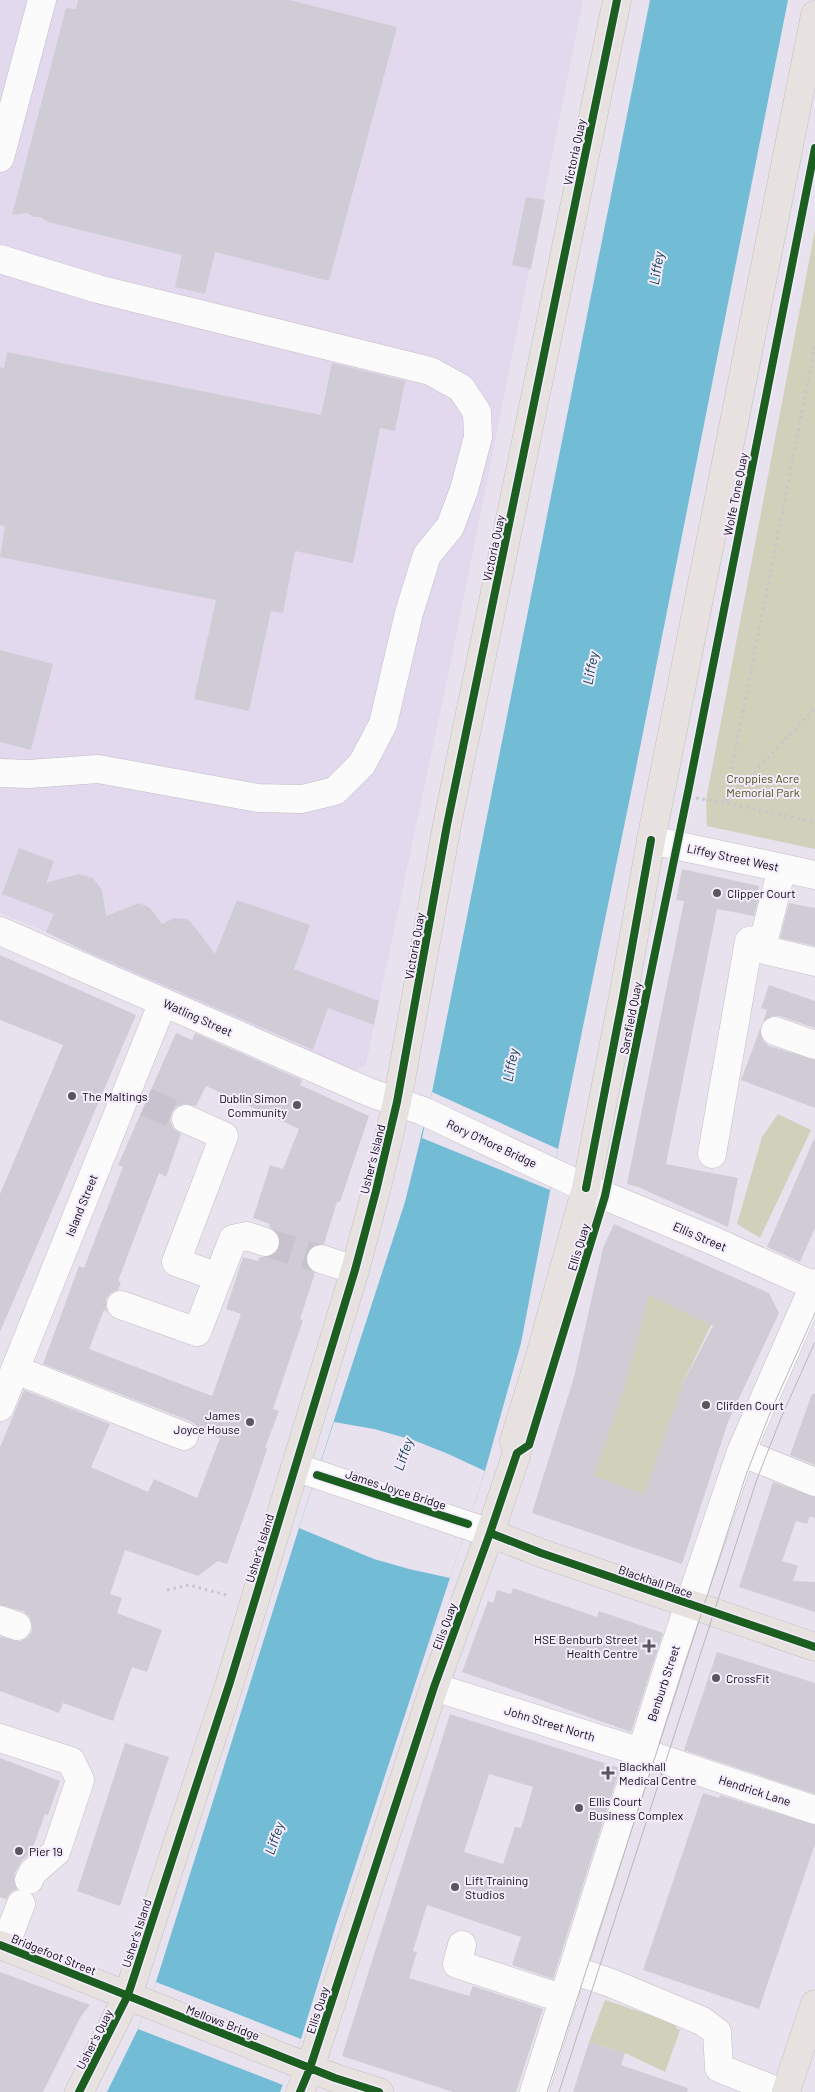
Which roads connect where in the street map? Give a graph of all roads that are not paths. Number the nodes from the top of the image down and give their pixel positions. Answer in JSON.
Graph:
{"nodes":[{"id":1,"x":42,"y":0,"type":"edge"},
{"id":2,"x":616,"y":0,"type":"edge"},
{"id":3,"x":815,"y":15,"type":"edge"},
{"id":4,"x":0,"y":158,"type":"edge"},
{"id":5,"x":0,"y":259,"type":"edge"},
{"id":6,"x":0,"y":773,"type":"edge"},
{"id":7,"x":651,"y":840,"type":"junction"},
{"id":8,"x":782,"y":868,"type":"junction"},
{"id":9,"x":815,"y":875,"type":"edge"},
{"id":10,"x":0,"y":932,"type":"edge"},
{"id":11,"x":748,"y":946,"type":"junction"},
{"id":12,"x":815,"y":962,"type":"edge"},
{"id":13,"x":163,"y":1002,"type":"junction"},
{"id":14,"x":775,"y":1030,"type":"dead end"},
{"id":15,"x":815,"y":1045,"type":"edge"},
{"id":16,"x":397,"y":1102,"type":"junction"},
{"id":17,"x":186,"y":1119,"type":"tunnel mouth"},
{"id":18,"x":712,"y":1154,"type":"dead end"},
{"id":19,"x":586,"y":1188,"type":"junction"},
{"id":20,"x":265,"y":1242,"type":"tunnel mouth"},
{"id":21,"x":321,"y":1259,"type":"tunnel mouth"},
{"id":22,"x":354,"y":1270,"type":"junction"},
{"id":23,"x":218,"y":1277,"type":"junction"},
{"id":24,"x":814,"y":1285,"type":"edge"},
{"id":25,"x":121,"y":1305,"type":"dead end"},
{"id":26,"x":806,"y":1327,"type":"edge"},
{"id":27,"x":16,"y":1370,"type":"junction"},
{"id":28,"x":0,"y":1408,"type":"edge"},
{"id":29,"x":184,"y":1436,"type":"dead end"},
{"id":30,"x":741,"y":1452,"type":"junction"},
{"id":31,"x":306,"y":1471,"type":"junction"},
{"id":32,"x":815,"y":1482,"type":"edge"},
{"id":33,"x":479,"y":1528,"type":"junction"},
{"id":34,"x":689,"y":1604,"type":"junction"},
{"id":35,"x":815,"y":1647,"type":"edge"},
{"id":36,"x":434,"y":1687,"type":"junction"},
{"id":37,"x":0,"y":1738,"type":"edge"},
{"id":38,"x":654,"y":1756,"type":"junction"},
{"id":39,"x":815,"y":1810,"type":"edge"},
{"id":40,"x":462,"y":1945,"type":"dead end"},
{"id":41,"x":3,"y":1946,"type":"edge"},
{"id":42,"x":573,"y":1970,"type":"junction"},
{"id":43,"x":136,"y":1999,"type":"junction"},
{"id":44,"x":564,"y":1999,"type":"junction"},
{"id":45,"x":815,"y":2004,"type":"edge"},
{"id":46,"x":302,"y":2074,"type":"edge"},
{"id":47,"x":79,"y":2092,"type":"edge"},
{"id":48,"x":380,"y":2092,"type":"edge"},
{"id":49,"x":534,"y":2092,"type":"edge"},
{"id":50,"x":779,"y":2092,"type":"edge"},
{"id":51,"x":786,"y":2092,"type":"edge"}],
"edges":[{"from":1,"to":4,"type":"street"},
{"from":2,"to":16,"type":"main road","name":"Victoria Quay"},
{"from":3,"to":7,"type":"main road","name":"Wolfe Tone Quay"},
{"from":5,"to":6,"type":"street"},
{"from":7,"to":8,"type":"street","name":"Liffey Street West"},
{"from":7,"to":19,"type":"main road","name":"Sarsfield Quay"},
{"from":8,"to":9,"type":"street","name":"Liffey Street West"},
{"from":8,"to":11,"type":"street"},
{"from":10,"to":13,"type":"street","name":"Watling Street"},
{"from":11,"to":12,"type":"street"},
{"from":11,"to":18,"type":"street"},
{"from":13,"to":16,"type":"street","name":"Watling Street"},
{"from":13,"to":27,"type":"street","name":"Island Street"},
{"from":14,"to":15,"type":"street"},
{"from":16,"to":19,"type":"street","name":"Rory O'More Bridge"},
{"from":16,"to":22,"type":"main road","name":"Usher's Island"},
{"from":17,"to":23,"type":"street"},
{"from":19,"to":24,"type":"street","name":"Ellis Street"},
{"from":19,"to":33,"type":"main road","name":"Ellis Quay"},
{"from":20,"to":23,"type":"street"},
{"from":21,"to":22,"type":"street"},
{"from":22,"to":31,"type":"main road","name":"Usher's Island"},
{"from":23,"to":25,"type":"street"},
{"from":24,"to":26,"type":"street","name":"Benburb Street"},
{"from":26,"to":30,"type":"street","name":"Benburb Street"},
{"from":27,"to":28,"type":"street","name":"Island Street"},
{"from":27,"to":29,"type":"street"},
{"from":30,"to":32,"type":"street"},
{"from":30,"to":34,"type":"street","name":"Benburb Street"},
{"from":31,"to":33,"type":"street","name":"James Joyce Bridge"},
{"from":31,"to":43,"type":"main road","name":"Usher's Island"},
{"from":33,"to":34,"type":"main road","name":"Blackhall Place"},
{"from":33,"to":36,"type":"main road","name":"Ellis Quay"},
{"from":34,"to":35,"type":"main road","name":"Blackhall Place"},
{"from":34,"to":38,"type":"street","name":"Benburb Street"},
{"from":36,"to":38,"type":"street","name":"John Street North"},
{"from":36,"to":46,"type":"main road","name":"Ellis Quay"},
{"from":37,"to":41,"type":"street"},
{"from":38,"to":39,"type":"street","name":"Hendrick Lane"},
{"from":38,"to":42,"type":"street","name":"Benburb Street"},
{"from":40,"to":44,"type":"street"},
{"from":41,"to":43,"type":"main road","name":"Bridgefoot Street"},
{"from":42,"to":44,"type":"street","name":"Benburb Street"},
{"from":42,"to":50,"type":"street"},
{"from":43,"to":46,"type":"main road","name":"Mellows Bridge"},
{"from":43,"to":47,"type":"main road","name":"Usher's Quay"},
{"from":44,"to":49,"type":"street","name":"Benburb Street"},
{"from":45,"to":51,"type":"main road"},
{"from":46,"to":48,"type":"main road","name":"Mellows Bridge"}]}
